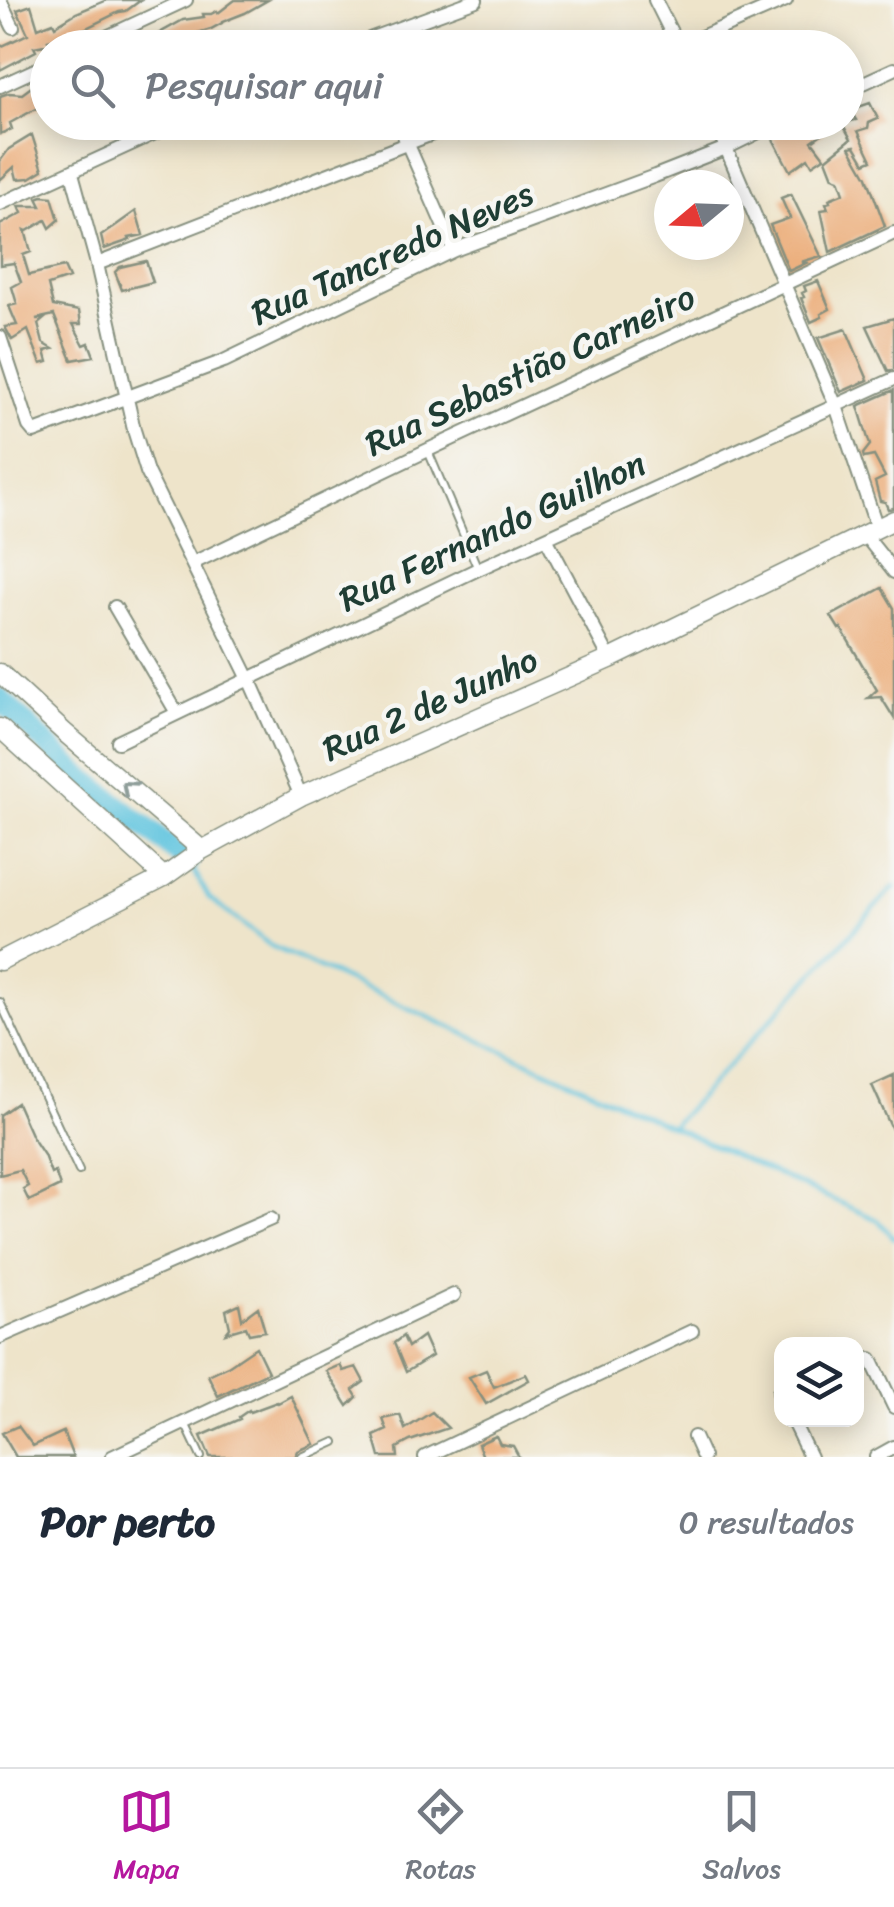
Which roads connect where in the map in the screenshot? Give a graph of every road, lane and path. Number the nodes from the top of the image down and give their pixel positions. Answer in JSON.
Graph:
{"nodes":[{"id":1,"x":0,"y":0,"type":"edge"},
{"id":2,"x":186,"y":0,"type":"edge"},
{"id":3,"x":476,"y":0,"type":"edge"},
{"id":4,"x":655,"y":0,"type":"edge"},
{"id":5,"x":786,"y":0,"type":"edge"},
{"id":6,"x":13,"y":26,"type":"dead end"},
{"id":7,"x":122,"y":30,"type":"edge"},
{"id":8,"x":402,"y":30,"type":"edge"},
{"id":9,"x":670,"y":30,"type":"edge"},
{"id":10,"x":717,"y":30,"type":"edge"},
{"id":11,"x":894,"y":68,"type":"edge"},
{"id":12,"x":30,"y":72,"type":"edge"},
{"id":13,"x":864,"y":82,"type":"edge"},
{"id":14,"x":0,"y":86,"type":"edge"},
{"id":15,"x":141,"y":140,"type":"edge"},
{"id":16,"x":405,"y":140,"type":"edge"},
{"id":17,"x":417,"y":140,"type":"edge"},
{"id":18,"x":723,"y":140,"type":"edge"},
{"id":19,"x":743,"y":140,"type":"edge"},
{"id":20,"x":407,"y":144,"type":"junction"},
{"id":21,"x":726,"y":148,"type":"junction"},
{"id":22,"x":72,"y":173,"type":"junction"},
{"id":23,"x":0,"y":204,"type":"edge"},
{"id":24,"x":894,"y":234,"type":"edge"},
{"id":25,"x":454,"y":250,"type":"junction"},
{"id":26,"x":96,"y":264,"type":"junction"},
{"id":27,"x":784,"y":284,"type":"junction"},
{"id":28,"x":0,"y":337,"type":"edge"},
{"id":29,"x":894,"y":379,"type":"edge"},
{"id":30,"x":128,"y":398,"type":"junction"},
{"id":31,"x":836,"y":406,"type":"junction"},
{"id":32,"x":428,"y":450,"type":"junction"},
{"id":33,"x":878,"y":527,"type":"edge"},
{"id":34,"x":546,"y":538,"type":"junction"},
{"id":35,"x":193,"y":563,"type":"junction"},
{"id":36,"x":478,"y":569,"type":"junction"},
{"id":37,"x":894,"y":572,"type":"edge"},
{"id":38,"x":116,"y":607,"type":"dead end"},
{"id":39,"x":610,"y":660,"type":"junction"},
{"id":40,"x":0,"y":673,"type":"edge"},
{"id":41,"x":249,"y":679,"type":"junction"},
{"id":42,"x":176,"y":713,"type":"junction"},
{"id":43,"x":0,"y":728,"type":"edge"},
{"id":44,"x":118,"y":742,"type":"dead end"},
{"id":45,"x":302,"y":796,"type":"junction"},
{"id":46,"x":202,"y":850,"type":"junction"},
{"id":47,"x":164,"y":877,"type":"junction"},
{"id":48,"x":0,"y":961,"type":"edge"},
{"id":49,"x":0,"y":1002,"type":"edge"},
{"id":50,"x":79,"y":1170,"type":"dead end"},
{"id":51,"x":271,"y":1220,"type":"dead end"},
{"id":52,"x":454,"y":1295,"type":"dead end"},
{"id":53,"x":692,"y":1331,"type":"dead end"},
{"id":54,"x":0,"y":1337,"type":"edge"},
{"id":55,"x":871,"y":1359,"type":"dead end"},
{"id":56,"x":894,"y":1407,"type":"edge"},
{"id":57,"x":185,"y":1423,"type":"junction"},
{"id":58,"x":795,"y":1427,"type":"edge"},
{"id":59,"x":694,"y":1437,"type":"dead end"},
{"id":60,"x":335,"y":1442,"type":"dead end"},
{"id":61,"x":894,"y":1447,"type":"edge"},
{"id":62,"x":112,"y":1457,"type":"edge"},
{"id":63,"x":201,"y":1457,"type":"edge"},
{"id":64,"x":302,"y":1457,"type":"edge"},
{"id":65,"x":425,"y":1457,"type":"edge"},
{"id":66,"x":703,"y":1457,"type":"edge"},
{"id":67,"x":810,"y":1457,"type":"edge"},
{"id":68,"x":876,"y":1457,"type":"edge"}],
"edges":[{"from":1,"to":6,"type":"street"},
{"from":2,"to":7,"type":"street"},
{"from":3,"to":8,"type":"street"},
{"from":4,"to":9,"type":"street"},
{"from":5,"to":10,"type":"street"},
{"from":11,"to":13,"type":"street"},
{"from":12,"to":14,"type":"street"},
{"from":15,"to":22,"type":"street"},
{"from":16,"to":20,"type":"street"},
{"from":17,"to":20,"type":"street"},
{"from":18,"to":21,"type":"street"},
{"from":19,"to":21,"type":"street","name":"Rua Tancredo Neves"},
{"from":20,"to":25,"type":"street"},
{"from":20,"to":26,"type":"street"},
{"from":21,"to":25,"type":"street","name":"Rua Tancredo Neves"},
{"from":21,"to":27,"type":"street"},
{"from":22,"to":23,"type":"street"},
{"from":22,"to":26,"type":"street"},
{"from":24,"to":27,"type":"street","name":"Rua Sebastião Carneiro"},
{"from":25,"to":30,"type":"street","name":"Rua Tancredo Neves"},
{"from":26,"to":30,"type":"street"},
{"from":27,"to":31,"type":"street"},
{"from":27,"to":32,"type":"street","name":"Rua Sebastião Carneiro"},
{"from":28,"to":30,"type":"street","name":"Rua Tancredo Neves"},
{"from":29,"to":31,"type":"street","name":"Rua Fernando Guilhon"},
{"from":30,"to":35,"type":"street"},
{"from":31,"to":33,"type":"street"},
{"from":31,"to":34,"type":"street","name":"Rua Fernando Guilhon"},
{"from":32,"to":35,"type":"street","name":"Rua Sebastião Carneiro"},
{"from":32,"to":36,"type":"lane"},
{"from":33,"to":37,"type":"street"},
{"from":33,"to":39,"type":"street","name":"Rua 2 de Junho"},
{"from":34,"to":36,"type":"street","name":"Rua Fernando Guilhon"},
{"from":34,"to":39,"type":"street"},
{"from":35,"to":41,"type":"street"},
{"from":36,"to":41,"type":"street","name":"Rua Fernando Guilhon"},
{"from":38,"to":42,"type":"street"},
{"from":39,"to":45,"type":"street","name":"Rua 2 de Junho"},
{"from":46,"to":40,"type":"street","one_way":true},
{"from":41,"to":42,"type":"street","name":"Rua Fernando Guilhon"},
{"from":41,"to":45,"type":"street"},
{"from":42,"to":44,"type":"street","name":"Rua Fernando Guilhon"},
{"from":43,"to":47,"type":"street"},
{"from":45,"to":46,"type":"street","name":"Rua 2 de Junho"},
{"from":46,"to":47,"type":"street","name":"Rua 2 de Junho"},
{"from":47,"to":48,"type":"street","name":"Rua 2 de Junho"},
{"from":49,"to":50,"type":"lane"},
{"from":51,"to":54,"type":"street"},
{"from":52,"to":57,"type":"street"},
{"from":53,"to":65,"type":"street"},
{"from":55,"to":56,"type":"street"},
{"from":57,"to":62,"type":"street"},
{"from":57,"to":63,"type":"lane"},
{"from":58,"to":67,"type":"street"},
{"from":59,"to":66,"type":"street"},
{"from":60,"to":64,"type":"lane"},
{"from":61,"to":68,"type":"street"}]}
